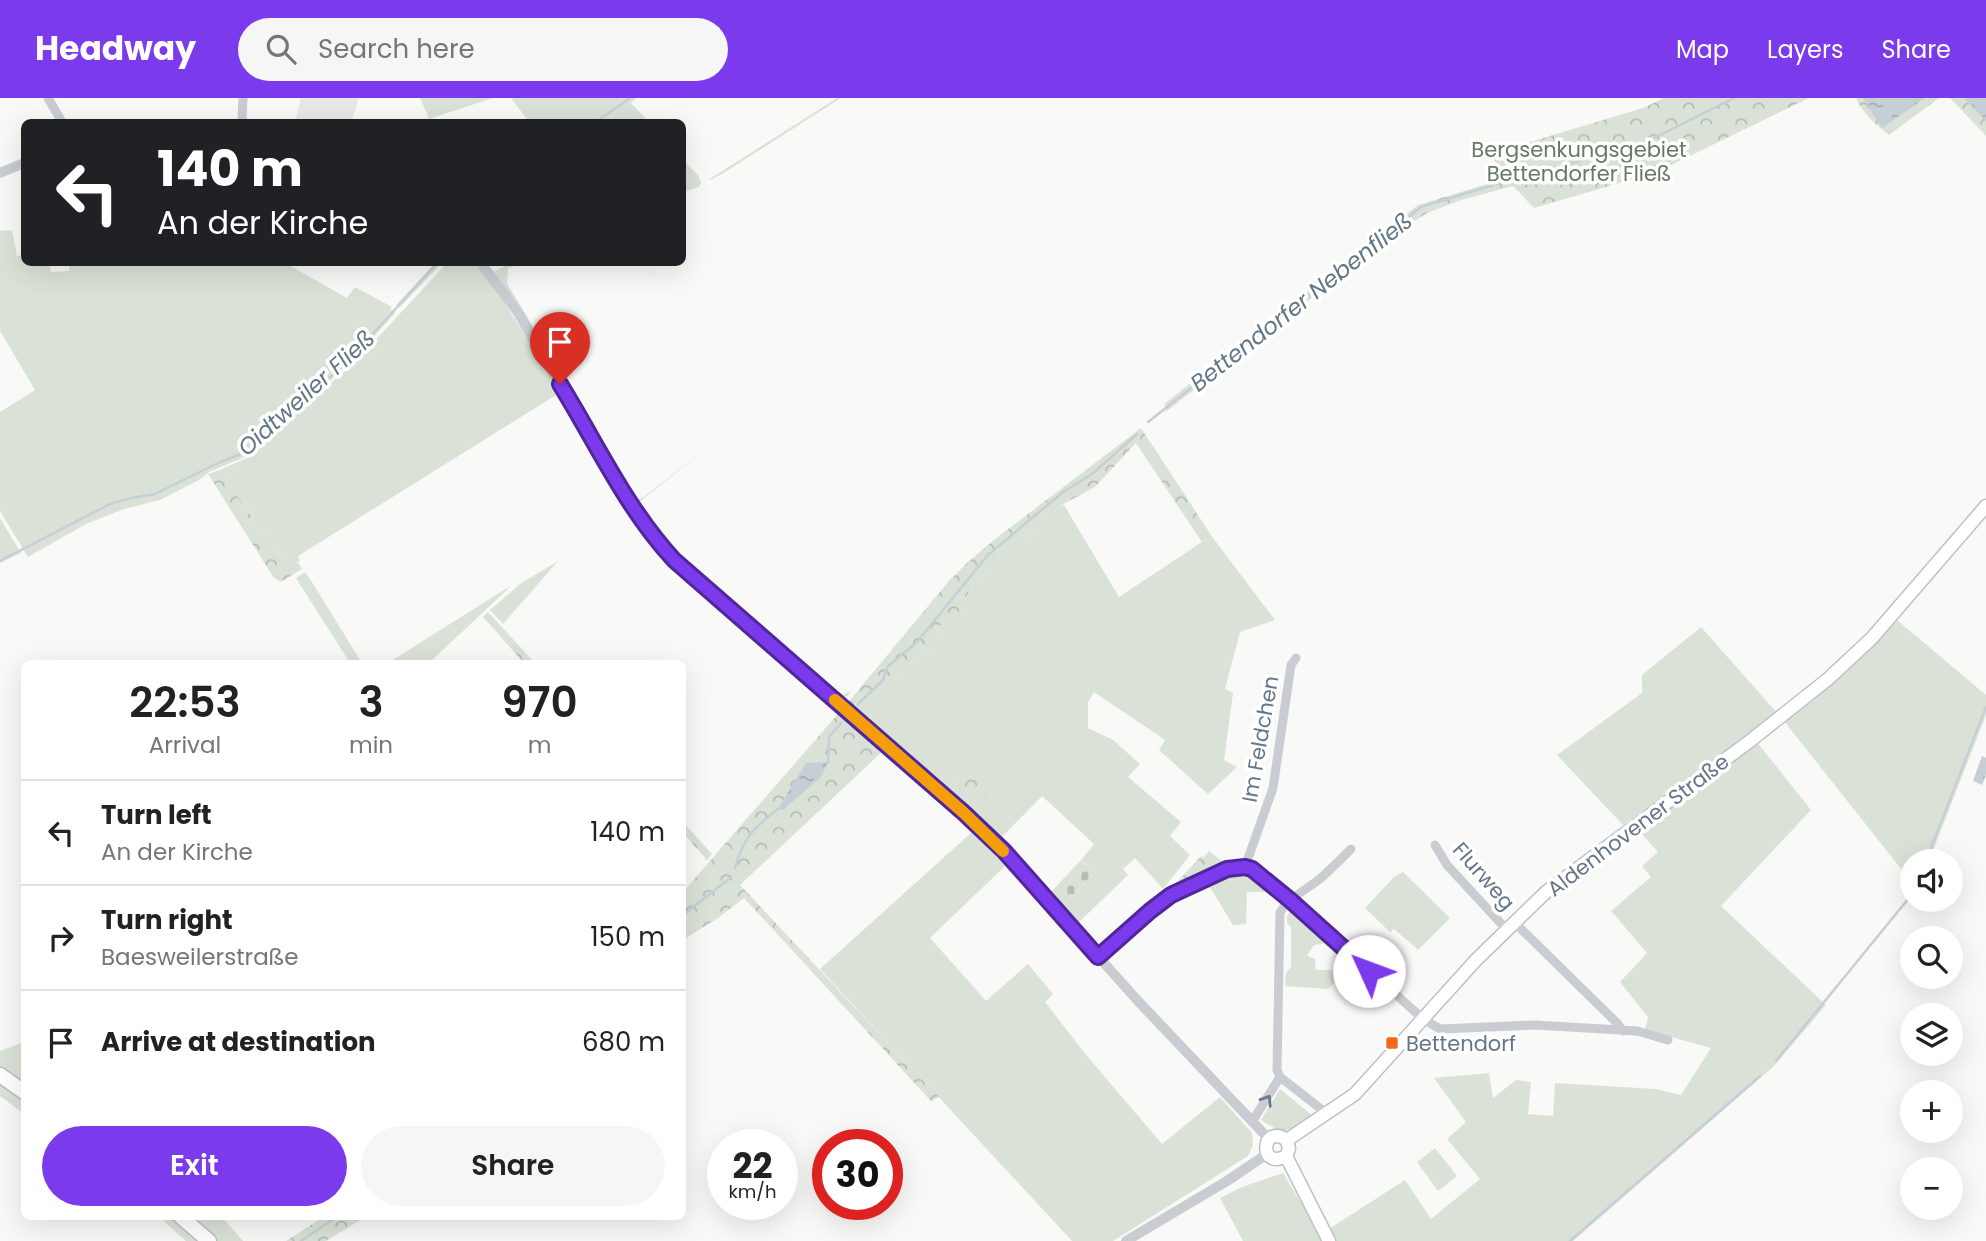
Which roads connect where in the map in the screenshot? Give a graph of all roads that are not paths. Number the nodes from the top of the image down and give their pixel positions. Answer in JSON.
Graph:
{"nodes":[{"id":1,"x":48,"y":98,"type":"edge"},
{"id":2,"x":243,"y":98,"type":"edge"},
{"id":3,"x":60,"y":119,"type":"edge"},
{"id":4,"x":242,"y":119,"type":"edge"},
{"id":5,"x":21,"y":164,"type":"edge"},
{"id":6,"x":0,"y":173,"type":"edge"},
{"id":7,"x":483,"y":266,"type":"edge"},
{"id":8,"x":1986,"y":506,"type":"edge"},
{"id":9,"x":1296,"y":658,"type":"dead end"},
{"id":10,"x":1435,"y":845,"type":"dead end"},
{"id":11,"x":1351,"y":849,"type":"dead end"},
{"id":12,"x":1245,"y":867,"type":"junction"},
{"id":13,"x":1290,"y":900,"type":"junction"},
{"id":14,"x":1511,"y":926,"type":"junction"},
{"id":15,"x":1098,"y":957,"type":"junction"},
{"id":16,"x":1423,"y":1019,"type":"junction"},
{"id":17,"x":1623,"y":1031,"type":"junction"},
{"id":18,"x":1668,"y":1040,"type":"dead end"},
{"id":19,"x":0,"y":1075,"type":"edge"},
{"id":20,"x":1280,"y":1077,"type":"junction"},
{"id":21,"x":21,"y":1091,"type":"edge"},
{"id":22,"x":1326,"y":1115,"type":"junction"},
{"id":23,"x":1252,"y":1122,"type":"junction"},
{"id":24,"x":1269,"y":1139,"type":"junction"},
{"id":25,"x":1287,"y":1140,"type":"junction"},
{"id":26,"x":1267,"y":1154,"type":"junction"},
{"id":27,"x":1286,"y":1156,"type":"junction"},
{"id":28,"x":185,"y":1220,"type":"edge"},
{"id":29,"x":209,"y":1241,"type":"edge"},
{"id":30,"x":1126,"y":1241,"type":"edge"},
{"id":31,"x":1329,"y":1241,"type":"edge"}],
"edges":[{"from":1,"to":3,"type":"street"},
{"from":2,"to":4,"type":"street"},
{"from":5,"to":6,"type":"street"},
{"from":7,"to":15,"type":"street"},
{"from":8,"to":14,"type":"main road","name":"Aldenhovener Straße"},
{"from":9,"to":12,"type":"street","name":"Im Feldchen"},
{"from":10,"to":14,"type":"street","name":"Flurweg"},
{"from":11,"to":13,"type":"street"},
{"from":12,"to":13,"type":"street"},
{"from":12,"to":15,"type":"street"},
{"from":13,"to":16,"type":"street"},
{"from":13,"to":20,"type":"street"},
{"from":14,"to":16,"type":"main road","name":"Aldenhovener Straße"},
{"from":14,"to":17,"type":"street","name":"Flurweg"},
{"from":15,"to":23,"type":"street"},
{"from":16,"to":17,"type":"street"},
{"from":16,"to":22,"type":"main road","name":"Aldenhovener Straße"},
{"from":17,"to":18,"type":"street"},
{"from":19,"to":21,"type":"main road"},
{"from":20,"to":22,"type":"street"},
{"from":23,"to":20,"type":"street","one_way":true},
{"from":22,"to":25,"type":"main road","name":"Aldenhovener Straße"},
{"from":23,"to":24,"type":"street"},
{"from":24,"to":25,"type":"main road"},
{"from":24,"to":26,"type":"main road"},
{"from":25,"to":27,"type":"main road"},
{"from":26,"to":27,"type":"main road"},
{"from":26,"to":30,"type":"street"},
{"from":27,"to":31,"type":"main road"},
{"from":28,"to":29,"type":"main road"}]}
